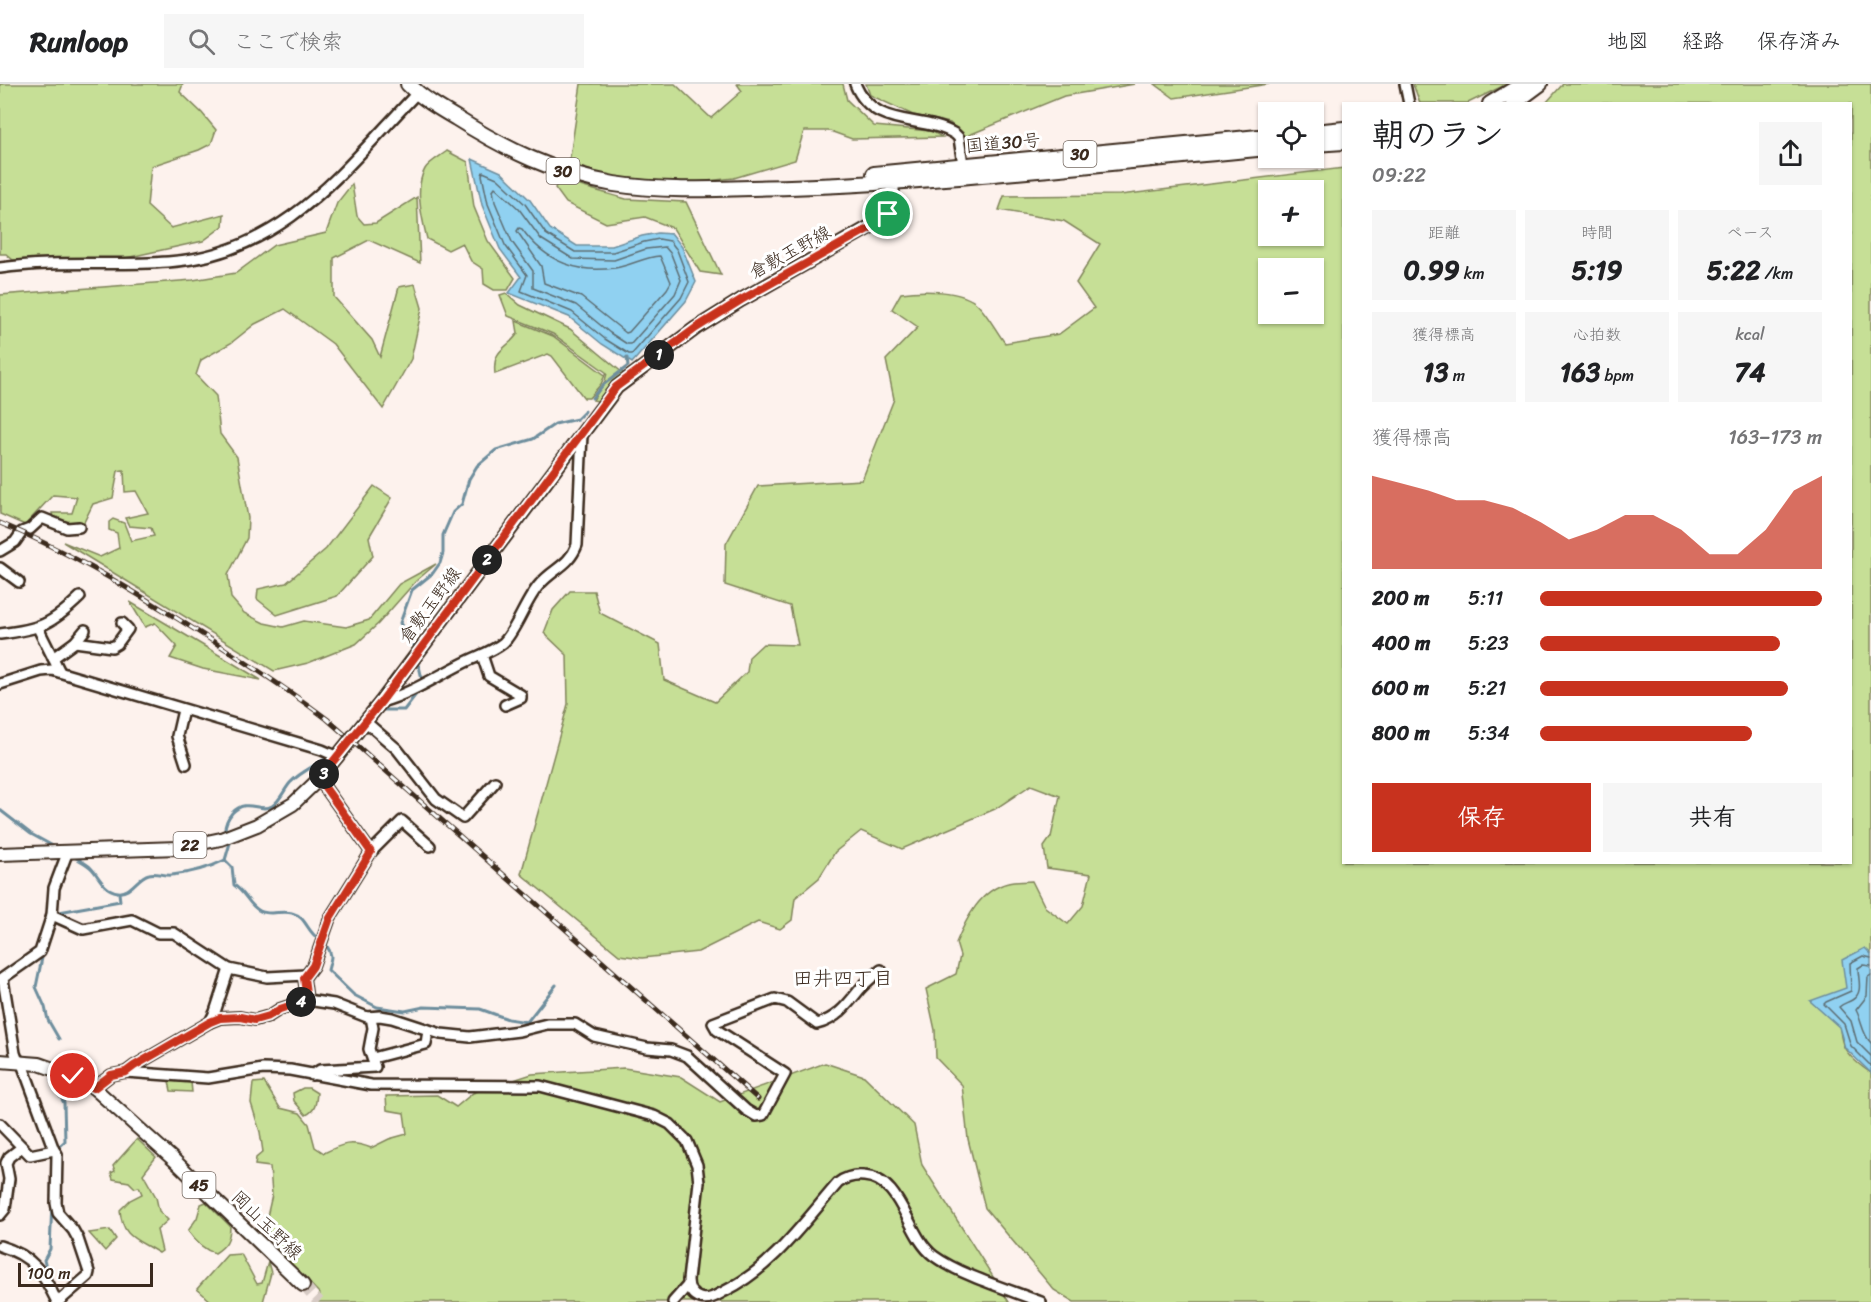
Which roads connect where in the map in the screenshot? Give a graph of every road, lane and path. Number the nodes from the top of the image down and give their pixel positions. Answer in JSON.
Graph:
{"nodes":[{"id":1,"x":855,"y":84,"type":"edge"},
{"id":2,"x":1405,"y":84,"type":"edge"},
{"id":3,"x":1523,"y":84,"type":"edge"},
{"id":4,"x":1540,"y":84,"type":"edge"},
{"id":5,"x":412,"y":88,"type":"edge"},
{"id":6,"x":1409,"y":102,"type":"edge"},
{"id":7,"x":1496,"y":102,"type":"edge"},
{"id":8,"x":1516,"y":102,"type":"edge"},
{"id":9,"x":1342,"y":129,"type":"edge"},
{"id":10,"x":1324,"y":131,"type":"edge"},
{"id":11,"x":1258,"y":137,"type":"edge"},
{"id":12,"x":1342,"y":142,"type":"edge"},
{"id":13,"x":1324,"y":143,"type":"edge"},
{"id":14,"x":1258,"y":149,"type":"edge"},
{"id":15,"x":964,"y":171,"type":"junction"},
{"id":16,"x":892,"y":176,"type":"junction"},
{"id":17,"x":0,"y":268,"type":"edge"},
{"id":18,"x":582,"y":431,"type":"junction"},
{"id":19,"x":79,"y":527,"type":"dead end"},
{"id":20,"x":0,"y":551,"type":"edge"},
{"id":21,"x":0,"y":568,"type":"edge"},
{"id":22,"x":19,"y":582,"type":"dead end"},
{"id":23,"x":80,"y":597,"type":"dead end"},
{"id":24,"x":122,"y":623,"type":"dead end"},
{"id":25,"x":38,"y":628,"type":"junction"},
{"id":26,"x":85,"y":630,"type":"dead end"},
{"id":27,"x":0,"y":634,"type":"edge"},
{"id":28,"x":75,"y":642,"type":"junction"},
{"id":29,"x":482,"y":655,"type":"junction"},
{"id":30,"x":53,"y":657,"type":"junction"},
{"id":31,"x":60,"y":672,"type":"junction"},
{"id":32,"x":0,"y":684,"type":"edge"},
{"id":33,"x":381,"y":702,"type":"junction"},
{"id":34,"x":505,"y":705,"type":"dead end"},
{"id":35,"x":183,"y":710,"type":"junction"},
{"id":36,"x":366,"y":722,"type":"junction"},
{"id":37,"x":338,"y":757,"type":"junction"},
{"id":38,"x":186,"y":764,"type":"dead end"},
{"id":39,"x":319,"y":779,"type":"junction"},
{"id":40,"x":495,"y":782,"type":"dead end"},
{"id":41,"x":430,"y":846,"type":"dead end"},
{"id":42,"x":68,"y":851,"type":"junction"},
{"id":43,"x":371,"y":852,"type":"junction"},
{"id":44,"x":0,"y":854,"type":"edge"},
{"id":45,"x":52,"y":915,"type":"junction"},
{"id":46,"x":229,"y":969,"type":"junction"},
{"id":47,"x":881,"y":970,"type":"dead end"},
{"id":48,"x":306,"y":975,"type":"junction"},
{"id":49,"x":2,"y":980,"type":"edge"},
{"id":50,"x":307,"y":1000,"type":"junction"},
{"id":51,"x":370,"y":1017,"type":"junction"},
{"id":52,"x":210,"y":1022,"type":"junction"},
{"id":53,"x":428,"y":1030,"type":"junction"},
{"id":54,"x":373,"y":1058,"type":"junction"},
{"id":55,"x":0,"y":1061,"type":"edge"},
{"id":56,"x":19,"y":1061,"type":"junction"},
{"id":57,"x":126,"y":1072,"type":"junction"},
{"id":58,"x":312,"y":1075,"type":"junction"},
{"id":59,"x":94,"y":1088,"type":"junction"},
{"id":60,"x":0,"y":1124,"type":"edge"},
{"id":61,"x":22,"y":1147,"type":"junction"},
{"id":62,"x":55,"y":1151,"type":"junction"},
{"id":63,"x":0,"y":1215,"type":"edge"},
{"id":64,"x":0,"y":1246,"type":"edge"},
{"id":65,"x":303,"y":1285,"type":"tunnel mouth"},
{"id":66,"x":688,"y":1285,"type":"junction"},
{"id":67,"x":59,"y":1302,"type":"edge"},
{"id":68,"x":673,"y":1302,"type":"edge"},
{"id":69,"x":1041,"y":1302,"type":"edge"}],
"edges":[{"from":1,"to":15,"type":"street"},
{"from":2,"to":6,"type":"street"},
{"from":3,"to":7,"type":"highway"},
{"from":4,"to":8,"type":"highway"},
{"from":5,"to":16,"type":"highway","name":"国道30号","number":"30"},
{"from":5,"to":17,"type":"street"},
{"from":9,"to":10,"type":"highway"},
{"from":11,"to":15,"type":"highway","name":"国道30号","number":"30"},
{"from":12,"to":13,"type":"highway"},
{"from":14,"to":15,"type":"highway","name":"国道30号","number":"30"},
{"from":15,"to":16,"type":"highway","name":"国道30号","number":"30"},
{"from":16,"to":18,"type":"main road","name":"倉敷玉野線","number":"22"},
{"from":18,"to":29,"type":"street"},
{"from":18,"to":33,"type":"main road","name":"倉敷玉野線","number":"22"},
{"from":19,"to":20,"type":"street"},
{"from":21,"to":22,"type":"street"},
{"from":23,"to":25,"type":"street"},
{"from":24,"to":28,"type":"street"},
{"from":25,"to":27,"type":"street"},
{"from":25,"to":30,"type":"street"},
{"from":26,"to":28,"type":"street"},
{"from":28,"to":30,"type":"street"},
{"from":29,"to":33,"type":"street"},
{"from":29,"to":34,"type":"street"},
{"from":30,"to":31,"type":"street"},
{"from":31,"to":32,"type":"street"},
{"from":31,"to":35,"type":"street"},
{"from":33,"to":36,"type":"main road","name":"倉敷玉野線","number":"22"},
{"from":35,"to":37,"type":"street"},
{"from":35,"to":38,"type":"street"},
{"from":36,"to":37,"type":"main road","name":"倉敷玉野線","number":"22"},
{"from":36,"to":40,"type":"street"},
{"from":37,"to":39,"type":"main road","name":"倉敷玉野線","number":"22"},
{"from":39,"to":42,"type":"main road","name":"倉敷玉野線","number":"22"},
{"from":39,"to":43,"type":"street"},
{"from":41,"to":43,"type":"street"},
{"from":42,"to":44,"type":"main road","name":"倉敷玉野線","number":"22"},
{"from":42,"to":45,"type":"street"},
{"from":43,"to":48,"type":"street"},
{"from":45,"to":46,"type":"street"},
{"from":45,"to":49,"type":"street"},
{"from":46,"to":48,"type":"street"},
{"from":46,"to":52,"type":"street"},
{"from":47,"to":53,"type":"street"},
{"from":48,"to":50,"type":"street"},
{"from":49,"to":56,"type":"street"},
{"from":50,"to":51,"type":"street"},
{"from":50,"to":52,"type":"street"},
{"from":51,"to":53,"type":"street"},
{"from":51,"to":54,"type":"street"},
{"from":52,"to":57,"type":"street"},
{"from":53,"to":54,"type":"street"},
{"from":54,"to":58,"type":"street"},
{"from":55,"to":56,"type":"main road","name":"岡山玉野線","number":"45"},
{"from":56,"to":59,"type":"main road","name":"岡山玉野線","number":"45"},
{"from":56,"to":62,"type":"street"},
{"from":57,"to":58,"type":"street"},
{"from":57,"to":59,"type":"street"},
{"from":58,"to":66,"type":"street"},
{"from":59,"to":65,"type":"main road","name":"岡山玉野線","number":"45"},
{"from":60,"to":61,"type":"street"},
{"from":61,"to":62,"type":"street"},
{"from":61,"to":63,"type":"street"},
{"from":62,"to":67,"type":"street"},
{"from":64,"to":67,"type":"street"},
{"from":66,"to":68,"type":"street"},
{"from":66,"to":69,"type":"street"}]}
